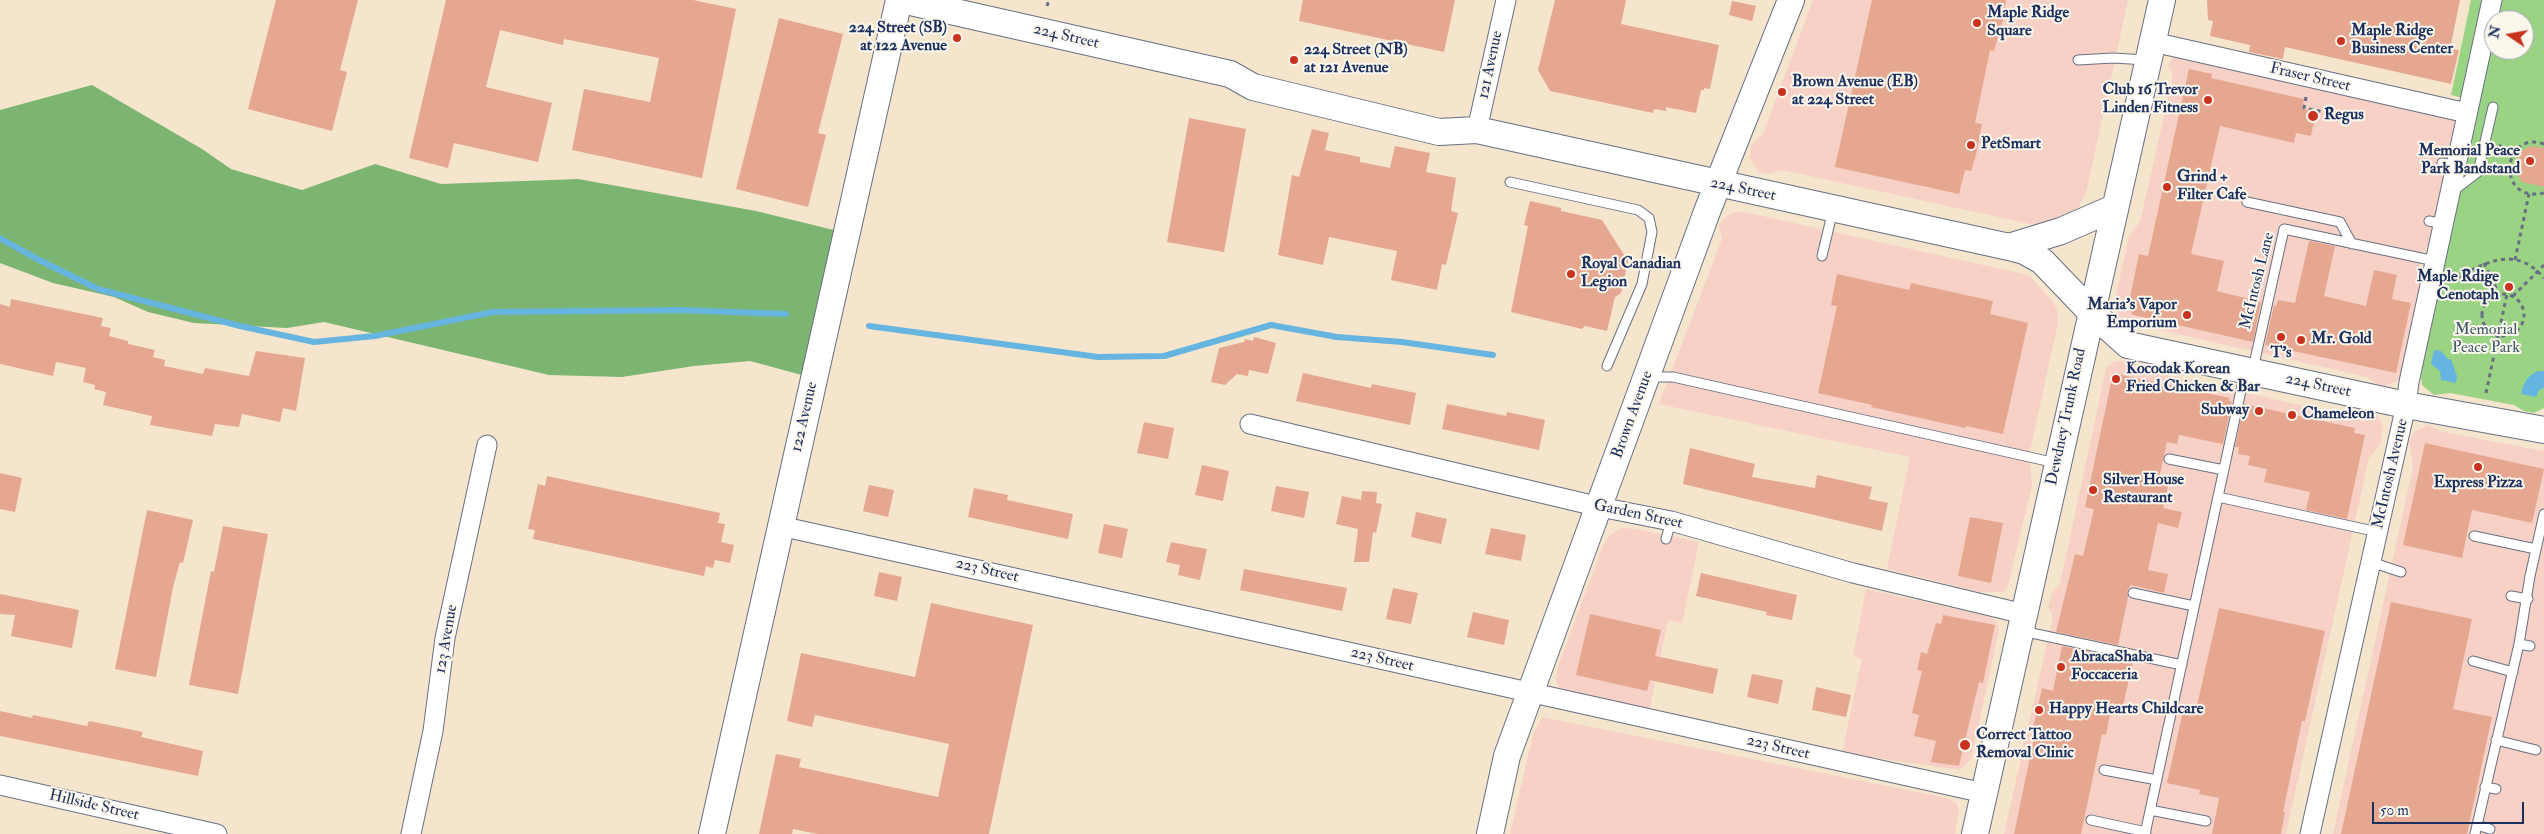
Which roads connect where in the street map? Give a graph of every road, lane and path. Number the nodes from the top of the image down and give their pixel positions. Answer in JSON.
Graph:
{"nodes":[{"id":1,"x":900,"y":0,"type":"edge"},
{"id":2,"x":1049,"y":0,"type":"edge"},
{"id":3,"x":1506,"y":0,"type":"edge"},
{"id":4,"x":1791,"y":0,"type":"edge"},
{"id":5,"x":2162,"y":0,"type":"edge"},
{"id":6,"x":2492,"y":0,"type":"edge"},
{"id":7,"x":1047,"y":6,"type":"dead end"},
{"id":8,"x":2150,"y":51,"type":"junction"},
{"id":9,"x":2078,"y":60,"type":"dead end"},
{"id":10,"x":2306,"y":97,"type":"dead end"},
{"id":11,"x":2493,"y":107,"type":"dead end"},
{"id":12,"x":2324,"y":112,"type":"dead end"},
{"id":13,"x":2467,"y":113,"type":"junction"},
{"id":14,"x":1477,"y":130,"type":"junction"},
{"id":15,"x":2495,"y":142,"type":"dead end"},
{"id":16,"x":2544,"y":144,"type":"edge"},
{"id":17,"x":2512,"y":156,"type":"junction"},
{"id":18,"x":1510,"y":182,"type":"dead end"},
{"id":19,"x":1718,"y":184,"type":"junction"},
{"id":20,"x":2544,"y":193,"type":"edge"},
{"id":21,"x":2449,"y":194,"type":"junction"},
{"id":22,"x":2529,"y":194,"type":"junction"},
{"id":23,"x":2247,"y":202,"type":"dead end"},
{"id":24,"x":2114,"y":208,"type":"junction"},
{"id":25,"x":1833,"y":210,"type":"junction"},
{"id":26,"x":2352,"y":244,"type":"junction"},
{"id":27,"x":2009,"y":246,"type":"junction"},
{"id":28,"x":1822,"y":256,"type":"dead end"},
{"id":29,"x":2515,"y":260,"type":"junction"},
{"id":30,"x":2435,"y":261,"type":"junction"},
{"id":31,"x":2484,"y":263,"type":"junction"},
{"id":32,"x":2544,"y":264,"type":"edge"},
{"id":33,"x":2538,"y":270,"type":"junction"},
{"id":34,"x":2544,"y":278,"type":"edge"},
{"id":35,"x":2443,"y":286,"type":"dead end"},
{"id":36,"x":2499,"y":294,"type":"junction"},
{"id":37,"x":2507,"y":294,"type":"junction"},
{"id":38,"x":2513,"y":296,"type":"junction"},
{"id":39,"x":2090,"y":312,"type":"junction"},
{"id":40,"x":2498,"y":336,"type":"junction"},
{"id":41,"x":1607,"y":366,"type":"dead end"},
{"id":42,"x":2249,"y":371,"type":"junction"},
{"id":43,"x":1646,"y":377,"type":"junction"},
{"id":44,"x":2486,"y":393,"type":"dead end"},
{"id":45,"x":2406,"y":405,"type":"junction"},
{"id":46,"x":1250,"y":424,"type":"dead end"},
{"id":47,"x":2544,"y":430,"type":"edge"},
{"id":48,"x":487,"y":445,"type":"dead end"},
{"id":49,"x":2169,"y":459,"type":"dead end"},
{"id":50,"x":2057,"y":463,"type":"junction"},
{"id":51,"x":2224,"y":470,"type":"junction"},
{"id":52,"x":2218,"y":497,"type":"junction"},
{"id":53,"x":1600,"y":507,"type":"junction"},
{"id":54,"x":2544,"y":514,"type":"edge"},
{"id":55,"x":1671,"y":521,"type":"junction"},
{"id":56,"x":780,"y":526,"type":"junction"},
{"id":57,"x":2378,"y":532,"type":"junction"},
{"id":58,"x":2474,"y":536,"type":"dead end"},
{"id":59,"x":1666,"y":539,"type":"dead end"},
{"id":60,"x":2536,"y":549,"type":"junction"},
{"id":61,"x":2371,"y":562,"type":"junction"},
{"id":62,"x":2401,"y":572,"type":"dead end"},
{"id":63,"x":2132,"y":593,"type":"dead end"},
{"id":64,"x":2511,"y":596,"type":"dead end"},
{"id":65,"x":2528,"y":600,"type":"junction"},
{"id":66,"x":2194,"y":606,"type":"junction"},
{"id":67,"x":2022,"y":622,"type":"junction"},
{"id":68,"x":2519,"y":644,"type":"junction"},
{"id":69,"x":2530,"y":646,"type":"dead end"},
{"id":70,"x":2473,"y":661,"type":"dead end"},
{"id":71,"x":2182,"y":665,"type":"junction"},
{"id":72,"x":2513,"y":672,"type":"junction"},
{"id":73,"x":1530,"y":693,"type":"junction"},
{"id":74,"x":2496,"y":740,"type":"junction"},
{"id":75,"x":2536,"y":750,"type":"dead end"},
{"id":76,"x":2104,"y":770,"type":"dead end"},
{"id":77,"x":2157,"y":780,"type":"junction"},
{"id":78,"x":0,"y":785,"type":"edge"},
{"id":79,"x":2485,"y":787,"type":"junction"},
{"id":80,"x":2496,"y":789,"type":"dead end"},
{"id":81,"x":1984,"y":793,"type":"junction"},
{"id":82,"x":2150,"y":810,"type":"junction"},
{"id":83,"x":2091,"y":820,"type":"dead end"},
{"id":84,"x":2206,"y":821,"type":"dead end"},
{"id":85,"x":2490,"y":828,"type":"dead end"},
{"id":86,"x":2476,"y":829,"type":"edge"},
{"id":87,"x":2145,"y":833,"type":"edge"},
{"id":88,"x":217,"y":834,"type":"edge"},
{"id":89,"x":411,"y":834,"type":"edge"},
{"id":90,"x":712,"y":834,"type":"edge"},
{"id":91,"x":1490,"y":834,"type":"edge"},
{"id":92,"x":1975,"y":834,"type":"edge"},
{"id":93,"x":2310,"y":834,"type":"edge"}],
"edges":[{"from":1,"to":14,"type":"street","name":"224 Street"},
{"from":1,"to":56,"type":"street","name":"122 Avenue"},
{"from":2,"to":7,"type":"path"},
{"from":3,"to":14,"type":"street","name":"121 Avenue"},
{"from":4,"to":19,"type":"street","name":"Brown Avenue"},
{"from":5,"to":8,"type":"street","name":"Dewdney Trunk Road"},
{"from":6,"to":13,"type":"street","name":"McIntosh Avenue"},
{"from":8,"to":9,"type":"lane"},
{"from":8,"to":13,"type":"street","name":"Fraser Street"},
{"from":8,"to":24,"type":"street","name":"Dewdney Trunk Road"},
{"from":10,"to":12,"type":"path"},
{"from":11,"to":21,"type":"lane"},
{"from":13,"to":21,"type":"street","name":"McIntosh Avenue"},
{"from":14,"to":19,"type":"street","name":"224 Street"},
{"from":15,"to":17,"type":"path"},
{"from":16,"to":17,"type":"path"},
{"from":17,"to":22,"type":"path"},
{"from":18,"to":41,"type":"lane"},
{"from":19,"to":25,"type":"street","name":"224 Street"},
{"from":19,"to":43,"type":"street","name":"Brown Avenue"},
{"from":20,"to":22,"type":"path"},
{"from":21,"to":30,"type":"street","name":"McIntosh Avenue"},
{"from":22,"to":29,"type":"path"},
{"from":23,"to":26,"type":"lane"},
{"from":24,"to":27,"type":"street","name":"224 Street"},
{"from":24,"to":39,"type":"street","name":"Dewdney Trunk Road"},
{"from":25,"to":27,"type":"street","name":"224 Street"},
{"from":25,"to":28,"type":"lane"},
{"from":26,"to":30,"type":"lane","name":"McIntosh Lane"},
{"from":26,"to":42,"type":"lane","name":"McIntosh Lane"},
{"from":27,"to":39,"type":"street","name":"224 Street"},
{"from":29,"to":31,"type":"path"},
{"from":29,"to":33,"type":"path"},
{"from":30,"to":45,"type":"street","name":"McIntosh Avenue"},
{"from":31,"to":35,"type":"path"},
{"from":31,"to":36,"type":"path"},
{"from":32,"to":33,"type":"path"},
{"from":33,"to":34,"type":"path"},
{"from":33,"to":38,"type":"path"},
{"from":36,"to":37,"type":"path"},
{"from":36,"to":40,"type":"path"},
{"from":37,"to":38,"type":"path"},
{"from":37,"to":40,"type":"path"},
{"from":38,"to":40,"type":"path"},
{"from":39,"to":42,"type":"street","name":"224 Street"},
{"from":39,"to":50,"type":"street","name":"Dewdney Trunk Road"},
{"from":40,"to":44,"type":"path"},
{"from":42,"to":45,"type":"street","name":"224 Street"},
{"from":42,"to":51,"type":"lane"},
{"from":43,"to":50,"type":"lane"},
{"from":43,"to":53,"type":"street","name":"Brown Avenue"},
{"from":45,"to":47,"type":"street","name":"224 Street"},
{"from":45,"to":57,"type":"street","name":"McIntosh Avenue"},
{"from":46,"to":53,"type":"street","name":"Garden Street"},
{"from":48,"to":89,"type":"street","name":"123 Avenue"},
{"from":49,"to":51,"type":"lane"},
{"from":50,"to":67,"type":"street","name":"Dewdney Trunk Road"},
{"from":51,"to":52,"type":"lane"},
{"from":52,"to":57,"type":"lane"},
{"from":52,"to":66,"type":"lane"},
{"from":53,"to":55,"type":"street","name":"Garden Street"},
{"from":53,"to":73,"type":"street","name":"Brown Avenue"},
{"from":54,"to":60,"type":"lane"},
{"from":55,"to":59,"type":"lane"},
{"from":55,"to":67,"type":"street","name":"Garden Street"},
{"from":56,"to":73,"type":"street","name":"223 Street"},
{"from":56,"to":90,"type":"street","name":"122 Avenue"},
{"from":57,"to":61,"type":"street","name":"McIntosh Avenue"},
{"from":58,"to":60,"type":"lane"},
{"from":60,"to":65,"type":"lane"},
{"from":61,"to":62,"type":"lane"},
{"from":61,"to":93,"type":"street","name":"McIntosh Avenue"},
{"from":63,"to":66,"type":"lane"},
{"from":64,"to":65,"type":"lane"},
{"from":65,"to":68,"type":"lane"},
{"from":66,"to":71,"type":"lane"},
{"from":67,"to":71,"type":"lane"},
{"from":67,"to":81,"type":"street","name":"Dewdney Trunk Road"},
{"from":68,"to":69,"type":"lane"},
{"from":68,"to":72,"type":"lane"},
{"from":70,"to":72,"type":"lane"},
{"from":71,"to":77,"type":"lane"},
{"from":72,"to":74,"type":"lane"},
{"from":73,"to":81,"type":"street","name":"223 Street"},
{"from":73,"to":91,"type":"street","name":"Brown Avenue"},
{"from":74,"to":75,"type":"lane"},
{"from":74,"to":79,"type":"lane"},
{"from":76,"to":77,"type":"lane"},
{"from":77,"to":82,"type":"lane"},
{"from":78,"to":88,"type":"street","name":"Hillside Street"},
{"from":79,"to":80,"type":"lane"},
{"from":79,"to":86,"type":"lane"},
{"from":81,"to":92,"type":"street","name":"Dewdney Trunk Road"},
{"from":82,"to":84,"type":"lane"},
{"from":82,"to":87,"type":"lane"},
{"from":83,"to":87,"type":"lane"},
{"from":85,"to":86,"type":"lane"}]}
